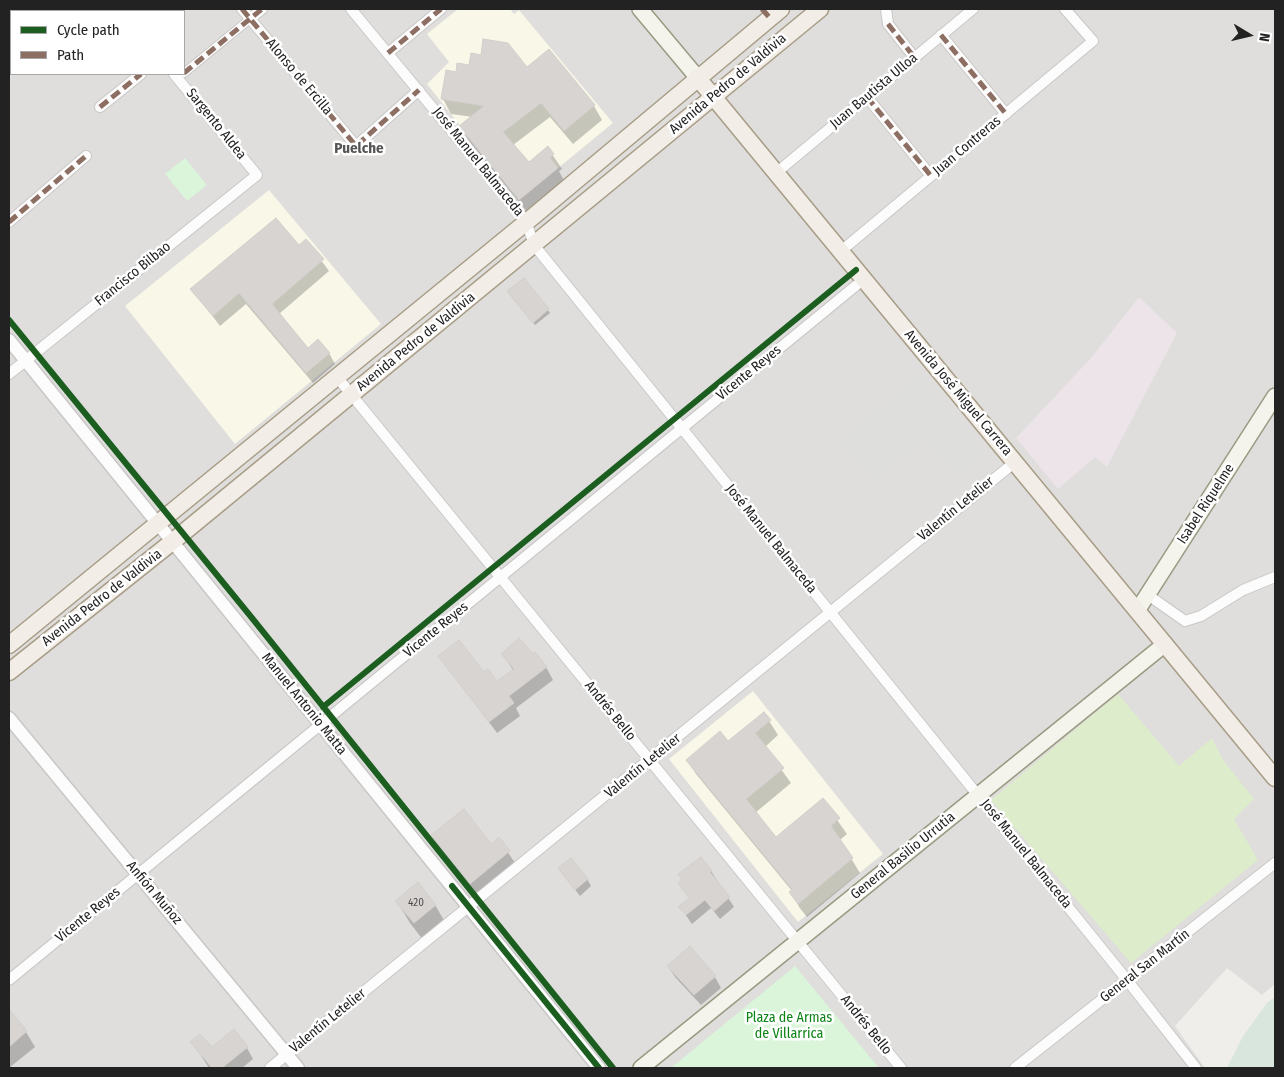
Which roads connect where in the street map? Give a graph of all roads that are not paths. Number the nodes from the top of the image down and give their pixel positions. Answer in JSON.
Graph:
{"nodes":[{"id":1,"x":242,"y":9,"type":"edge"},
{"id":2,"x":262,"y":9,"type":"edge"},
{"id":3,"x":352,"y":9,"type":"edge"},
{"id":4,"x":441,"y":9,"type":"edge"},
{"id":5,"x":640,"y":9,"type":"edge"},
{"id":6,"x":820,"y":9,"type":"edge"},
{"id":7,"x":886,"y":9,"type":"edge"},
{"id":8,"x":973,"y":9,"type":"edge"},
{"id":9,"x":1065,"y":9,"type":"edge"},
{"id":10,"x":771,"y":12,"type":"edge"},
{"id":11,"x":250,"y":19,"type":"junction"},
{"id":12,"x":941,"y":35,"type":"junction"},
{"id":13,"x":388,"y":52,"type":"junction"},
{"id":14,"x":914,"y":57,"type":"junction"},
{"id":15,"x":185,"y":71,"type":"edge"},
{"id":16,"x":140,"y":75,"type":"edge"},
{"id":17,"x":180,"y":75,"type":"edge"},
{"id":18,"x":697,"y":77,"type":"junction"},
{"id":19,"x":419,"y":90,"type":"junction"},
{"id":20,"x":713,"y":97,"type":"junction"},
{"id":21,"x":867,"y":97,"type":"junction"},
{"id":22,"x":100,"y":107,"type":"dead end"},
{"id":23,"x":1006,"y":114,"type":"junction"},
{"id":24,"x":86,"y":156,"type":"dead end"},
{"id":25,"x":776,"y":173,"type":"junction"},
{"id":26,"x":257,"y":175,"type":"joint"},
{"id":27,"x":931,"y":176,"type":"junction"},
{"id":28,"x":526,"y":221,"type":"junction"},
{"id":29,"x":9,"y":222,"type":"edge"},
{"id":30,"x":534,"y":245,"type":"junction"},
{"id":31,"x":841,"y":251,"type":"junction"},
{"id":32,"x":864,"y":279,"type":"junction"},
{"id":33,"x":9,"y":340,"type":"edge"},
{"id":34,"x":25,"y":360,"type":"junction"},
{"id":35,"x":9,"y":374,"type":"edge"},
{"id":36,"x":337,"y":377,"type":"junction"},
{"id":37,"x":351,"y":394,"type":"junction"},
{"id":38,"x":1275,"y":396,"type":"edge"},
{"id":39,"x":682,"y":428,"type":"junction"},
{"id":40,"x":1015,"y":462,"type":"junction"},
{"id":41,"x":158,"y":524,"type":"junction"},
{"id":42,"x":172,"y":542,"type":"junction"},
{"id":43,"x":500,"y":577,"type":"junction"},
{"id":44,"x":1275,"y":578,"type":"edge"},
{"id":45,"x":1148,"y":595,"type":"junction"},
{"id":46,"x":1137,"y":611,"type":"junction"},
{"id":47,"x":830,"y":612,"type":"junction"},
{"id":48,"x":1165,"y":644,"type":"junction"},
{"id":49,"x":9,"y":645,"type":"edge"},
{"id":50,"x":9,"y":672,"type":"edge"},
{"id":51,"x":9,"y":718,"type":"edge"},
{"id":52,"x":320,"y":724,"type":"junction"},
{"id":53,"x":650,"y":760,"type":"junction"},
{"id":54,"x":1275,"y":778,"type":"edge"},
{"id":55,"x":977,"y":795,"type":"junction"},
{"id":56,"x":1275,"y":863,"type":"edge"},
{"id":57,"x":138,"y":874,"type":"junction"},
{"id":58,"x":469,"y":908,"type":"junction"},
{"id":59,"x":798,"y":942,"type":"junction"},
{"id":60,"x":9,"y":980,"type":"edge"},
{"id":61,"x":1127,"y":980,"type":"junction"},
{"id":62,"x":287,"y":1054,"type":"junction"},
{"id":63,"x":270,"y":1068,"type":"edge"},
{"id":64,"x":298,"y":1068,"type":"edge"},
{"id":65,"x":599,"y":1068,"type":"edge"},
{"id":66,"x":641,"y":1068,"type":"edge"},
{"id":67,"x":901,"y":1068,"type":"edge"},
{"id":68,"x":1015,"y":1068,"type":"edge"},
{"id":69,"x":1196,"y":1068,"type":"edge"}],
"edges":[{"from":1,"to":11,"type":"street","name":"Alonso de Ercilla"},
{"from":2,"to":11,"type":"street"},
{"from":3,"to":13,"type":"street","name":"José Manuel Balmaceda"},
{"from":4,"to":13,"type":"street"},
{"from":5,"to":18,"type":"main road","name":"Avenida José Miguel Carrera"},
{"from":6,"to":20,"type":"main road","name":"Avenida Pedro de Valdivia"},
{"from":7,"to":14,"type":"street"},
{"from":8,"to":12,"type":"street","name":"Juan Bautista Ulloa"},
{"from":9,"to":23,"type":"street","name":"Juan Contreras"},
{"from":10,"to":18,"type":"main road","name":"Avenida Pedro de Valdivia"},
{"from":11,"to":15,"type":"street"},
{"from":11,"to":19,"type":"street","name":"Alonso de Ercilla"},
{"from":12,"to":14,"type":"street","name":"Juan Bautista Ulloa"},
{"from":12,"to":23,"type":"street"},
{"from":13,"to":19,"type":"street","name":"José Manuel Balmaceda"},
{"from":14,"to":21,"type":"street","name":"Juan Bautista Ulloa"},
{"from":16,"to":22,"type":"street"},
{"from":17,"to":26,"type":"street","name":"Sargento Aldea"},
{"from":18,"to":20,"type":"main road","name":"Avenida José Miguel Carrera"},
{"from":18,"to":28,"type":"main road","name":"Avenida Pedro de Valdivia"},
{"from":19,"to":28,"type":"street","name":"José Manuel Balmaceda"},
{"from":20,"to":25,"type":"main road","name":"Avenida José Miguel Carrera"},
{"from":20,"to":30,"type":"main road","name":"Avenida Pedro de Valdivia"},
{"from":21,"to":25,"type":"street","name":"Juan Bautista Ulloa"},
{"from":21,"to":27,"type":"street"},
{"from":23,"to":27,"type":"street","name":"Juan Contreras"},
{"from":24,"to":29,"type":"street"},
{"from":25,"to":31,"type":"main road","name":"Avenida José Miguel Carrera"},
{"from":26,"to":34,"type":"street","name":"Francisco Bilbao"},
{"from":27,"to":31,"type":"street","name":"Juan Contreras"},
{"from":28,"to":30,"type":"street","name":"José Manuel Balmaceda"},
{"from":28,"to":36,"type":"main road","name":"Avenida Pedro de Valdivia"},
{"from":30,"to":37,"type":"main road","name":"Avenida Pedro de Valdivia"},
{"from":30,"to":39,"type":"street","name":"José Manuel Balmaceda"},
{"from":31,"to":32,"type":"main road","name":"Avenida José Miguel Carrera"},
{"from":32,"to":39,"type":"street","name":"Vicente Reyes"},
{"from":32,"to":40,"type":"main road","name":"Avenida José Miguel Carrera"},
{"from":33,"to":34,"type":"street","name":"Manuel Antonio Matta"},
{"from":34,"to":35,"type":"street","name":"Francisco Bilbao"},
{"from":34,"to":41,"type":"street","name":"Manuel Antonio Matta"},
{"from":36,"to":37,"type":"street","name":"Andrés Bello"},
{"from":36,"to":41,"type":"main road","name":"Avenida Pedro de Valdivia"},
{"from":37,"to":42,"type":"main road","name":"Avenida Pedro de Valdivia"},
{"from":37,"to":43,"type":"street","name":"Andrés Bello"},
{"from":38,"to":45,"type":"main road","name":"Isabel Riquelme"},
{"from":39,"to":43,"type":"street","name":"Vicente Reyes"},
{"from":39,"to":47,"type":"street","name":"José Manuel Balmaceda"},
{"from":40,"to":46,"type":"main road","name":"Avenida José Miguel Carrera"},
{"from":40,"to":47,"type":"street","name":"Valentín Letelier"},
{"from":41,"to":42,"type":"street","name":"Manuel Antonio Matta"},
{"from":41,"to":49,"type":"main road","name":"Avenida Pedro de Valdivia"},
{"from":42,"to":50,"type":"main road","name":"Avenida Pedro de Valdivia"},
{"from":42,"to":52,"type":"street","name":"Manuel Antonio Matta"},
{"from":43,"to":52,"type":"street","name":"Vicente Reyes"},
{"from":43,"to":53,"type":"street","name":"Andrés Bello"},
{"from":44,"to":45,"type":"street"},
{"from":45,"to":46,"type":"main road","name":"Isabel Riquelme"},
{"from":46,"to":48,"type":"main road","name":"Avenida José Miguel Carrera"},
{"from":47,"to":53,"type":"street","name":"Valentín Letelier"},
{"from":47,"to":55,"type":"street","name":"José Manuel Balmaceda"},
{"from":48,"to":54,"type":"main road","name":"Avenida José Miguel Carrera"},
{"from":48,"to":55,"type":"main road","name":"General Basilio Urrutia"},
{"from":51,"to":57,"type":"street","name":"Anfión Muñoz"},
{"from":52,"to":57,"type":"street","name":"Vicente Reyes"},
{"from":52,"to":58,"type":"street","name":"Manuel Antonio Matta"},
{"from":53,"to":58,"type":"street","name":"Valentín Letelier"},
{"from":53,"to":59,"type":"street","name":"Andrés Bello"},
{"from":55,"to":59,"type":"main road","name":"General Basilio Urrutia"},
{"from":55,"to":61,"type":"street","name":"José Manuel Balmaceda"},
{"from":56,"to":61,"type":"street","name":"General San Martín"},
{"from":57,"to":60,"type":"street","name":"Vicente Reyes"},
{"from":57,"to":62,"type":"street","name":"Anfión Muñoz"},
{"from":58,"to":62,"type":"street","name":"Valentín Letelier"},
{"from":58,"to":65,"type":"street","name":"Manuel Antonio Matta"},
{"from":59,"to":66,"type":"main road","name":"General Basilio Urrutia"},
{"from":59,"to":67,"type":"street","name":"Andrés Bello"},
{"from":61,"to":68,"type":"street","name":"General San Martín"},
{"from":61,"to":69,"type":"street","name":"José Manuel Balmaceda"},
{"from":62,"to":63,"type":"street","name":"Valentín Letelier"},
{"from":62,"to":64,"type":"street","name":"Anfión Muñoz"}]}
